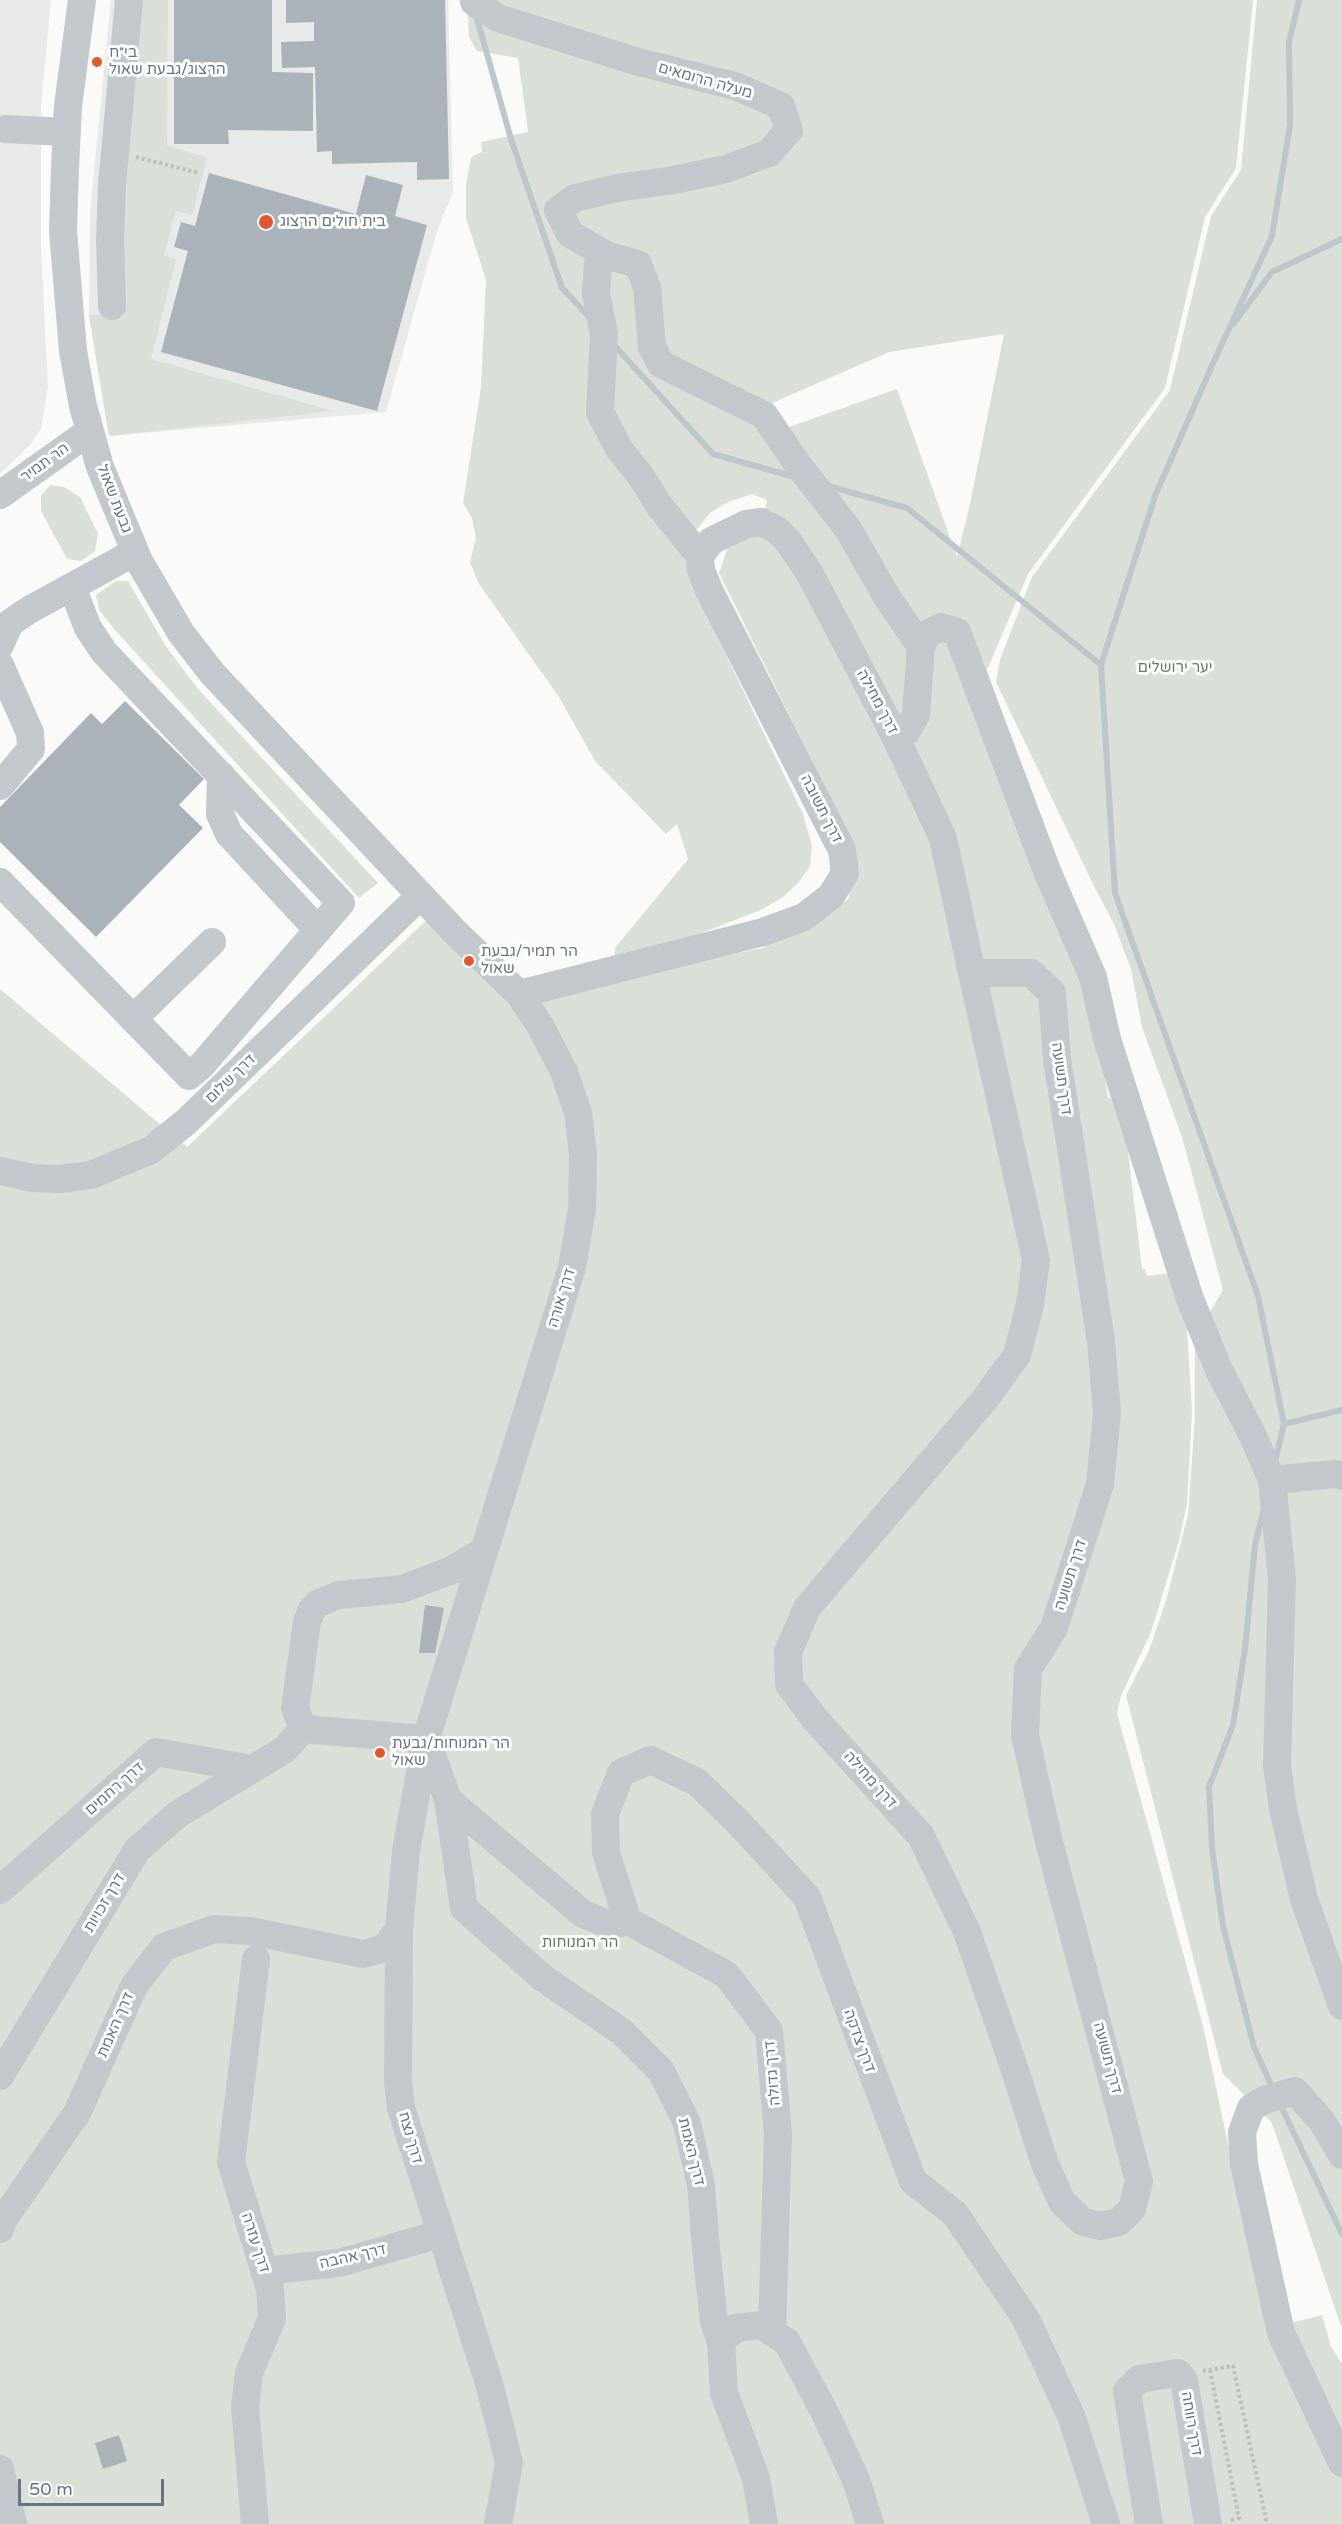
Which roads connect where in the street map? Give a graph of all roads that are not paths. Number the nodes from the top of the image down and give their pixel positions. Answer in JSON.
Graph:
{"nodes":[{"id":1,"x":82,"y":0,"type":"edge"},
{"id":2,"x":129,"y":0,"type":"edge"},
{"id":3,"x":475,"y":0,"type":"edge"},
{"id":4,"x":5,"y":129,"type":"dead end"},
{"id":5,"x":66,"y":132,"type":"junction"},
{"id":6,"x":608,"y":256,"type":"junction"},
{"id":7,"x":112,"y":306,"type":"dead end"},
{"id":8,"x":90,"y":431,"type":"junction"},
{"id":9,"x":0,"y":495,"type":"edge"},
{"id":10,"x":135,"y":552,"type":"junction"},
{"id":11,"x":700,"y":556,"type":"junction"},
{"id":12,"x":72,"y":587,"type":"junction"},
{"id":13,"x":0,"y":645,"type":"edge"},
{"id":14,"x":921,"y":647,"type":"junction"},
{"id":15,"x":0,"y":665,"type":"edge"},
{"id":16,"x":894,"y":734,"type":"junction"},
{"id":17,"x":0,"y":786,"type":"edge"},
{"id":18,"x":0,"y":882,"type":"edge"},
{"id":19,"x":420,"y":896,"type":"junction"},
{"id":20,"x":212,"y":942,"type":"dead end"},
{"id":21,"x":972,"y":973,"type":"junction"},
{"id":22,"x":519,"y":994,"type":"junction"},
{"id":23,"x":133,"y":1019,"type":"junction"},
{"id":24,"x":0,"y":1171,"type":"edge"},
{"id":25,"x":1342,"y":1476,"type":"edge"},
{"id":26,"x":1272,"y":1480,"type":"junction"},
{"id":27,"x":482,"y":1552,"type":"junction"},
{"id":28,"x":303,"y":1729,"type":"junction"},
{"id":29,"x":426,"y":1739,"type":"junction"},
{"id":30,"x":252,"y":1769,"type":"junction"},
{"id":31,"x":448,"y":1800,"type":"junction"},
{"id":32,"x":0,"y":1890,"type":"edge"},
{"id":33,"x":628,"y":1921,"type":"junction"},
{"id":34,"x":399,"y":1929,"type":"junction"},
{"id":35,"x":256,"y":1959,"type":"dead end"},
{"id":36,"x":1342,"y":2006,"type":"edge"},
{"id":37,"x":0,"y":2076,"type":"edge"},
{"id":38,"x":1342,"y":2155,"type":"edge"},
{"id":39,"x":1119,"y":2222,"type":"joint"},
{"id":40,"x":0,"y":2229,"type":"edge"},
{"id":41,"x":440,"y":2234,"type":"junction"},
{"id":42,"x":264,"y":2271,"type":"junction"},
{"id":43,"x":772,"y":2332,"type":"junction"},
{"id":44,"x":728,"y":2336,"type":"junction"},
{"id":45,"x":1342,"y":2463,"type":"edge"},
{"id":46,"x":0,"y":2469,"type":"edge"},
{"id":47,"x":1219,"y":2522,"type":"edge"},
{"id":48,"x":13,"y":2524,"type":"edge"},
{"id":49,"x":255,"y":2524,"type":"edge"},
{"id":50,"x":498,"y":2524,"type":"edge"},
{"id":51,"x":764,"y":2524,"type":"edge"},
{"id":52,"x":870,"y":2524,"type":"edge"},
{"id":53,"x":1106,"y":2524,"type":"edge"},
{"id":54,"x":1149,"y":2524,"type":"edge"}],
"edges":[{"from":1,"to":5,"type":"street","name":"גבעת שאול"},
{"from":2,"to":7,"type":"street"},
{"from":3,"to":6,"type":"street","name":"מעלה הרומאים"},
{"from":4,"to":5,"type":"street"},
{"from":5,"to":8,"type":"street","name":"גבעת שאול"},
{"from":6,"to":11,"type":"street"},
{"from":6,"to":14,"type":"street"},
{"from":8,"to":9,"type":"street","name":"הר תמיר"},
{"from":8,"to":10,"type":"street","name":"גבעת שאול"},
{"from":10,"to":12,"type":"street"},
{"from":10,"to":19,"type":"street","name":"גבעת שאול"},
{"from":11,"to":16,"type":"street","name":"דרך מחילה"},
{"from":11,"to":22,"type":"street","name":"דרך תשובה"},
{"from":12,"to":13,"type":"street"},
{"from":12,"to":23,"type":"street"},
{"from":14,"to":16,"type":"street"},
{"from":14,"to":26,"type":"street"},
{"from":15,"to":17,"type":"street"},
{"from":16,"to":21,"type":"street","name":"דרך מחילה"},
{"from":18,"to":23,"type":"street"},
{"from":19,"to":22,"type":"street","name":"דרך אורה"},
{"from":19,"to":24,"type":"street","name":"דרך שלום"},
{"from":20,"to":23,"type":"street"},
{"from":21,"to":39,"type":"street","name":"דרך תשועה"},
{"from":21,"to":39,"type":"street","name":"דרך מחילה"},
{"from":22,"to":27,"type":"street","name":"דרך אורה"},
{"from":25,"to":26,"type":"street"},
{"from":26,"to":36,"type":"street"},
{"from":27,"to":28,"type":"street"},
{"from":27,"to":29,"type":"street","name":"דרך אורה"},
{"from":28,"to":29,"type":"street"},
{"from":28,"to":30,"type":"street","name":"דרך זכויות"},
{"from":29,"to":31,"type":"street","name":"דרך גדולה"},
{"from":29,"to":34,"type":"street","name":"דרך נצח"},
{"from":30,"to":32,"type":"street","name":"דרך רחמים"},
{"from":30,"to":37,"type":"street","name":"דרך זכויות"},
{"from":31,"to":33,"type":"street","name":"דרך גדולה"},
{"from":31,"to":44,"type":"street","name":"דרך האמת"},
{"from":33,"to":43,"type":"street","name":"דרך גדולה"},
{"from":33,"to":53,"type":"street","name":"דרך צדקה"},
{"from":34,"to":40,"type":"street","name":"דרך האמת"},
{"from":34,"to":41,"type":"street","name":"דרך נצח"},
{"from":35,"to":42,"type":"street","name":"דרך עזרה"},
{"from":38,"to":45,"type":"street"},
{"from":41,"to":42,"type":"street","name":"דרך אהבה"},
{"from":41,"to":50,"type":"street","name":"דרך נצח"},
{"from":42,"to":49,"type":"street","name":"דרך עזרה"},
{"from":43,"to":44,"type":"street"},
{"from":43,"to":52,"type":"street"},
{"from":44,"to":51,"type":"street","name":"דרך האמת"},
{"from":46,"to":48,"type":"street"},
{"from":47,"to":54,"type":"street","name":"דרך רווחה"}]}
